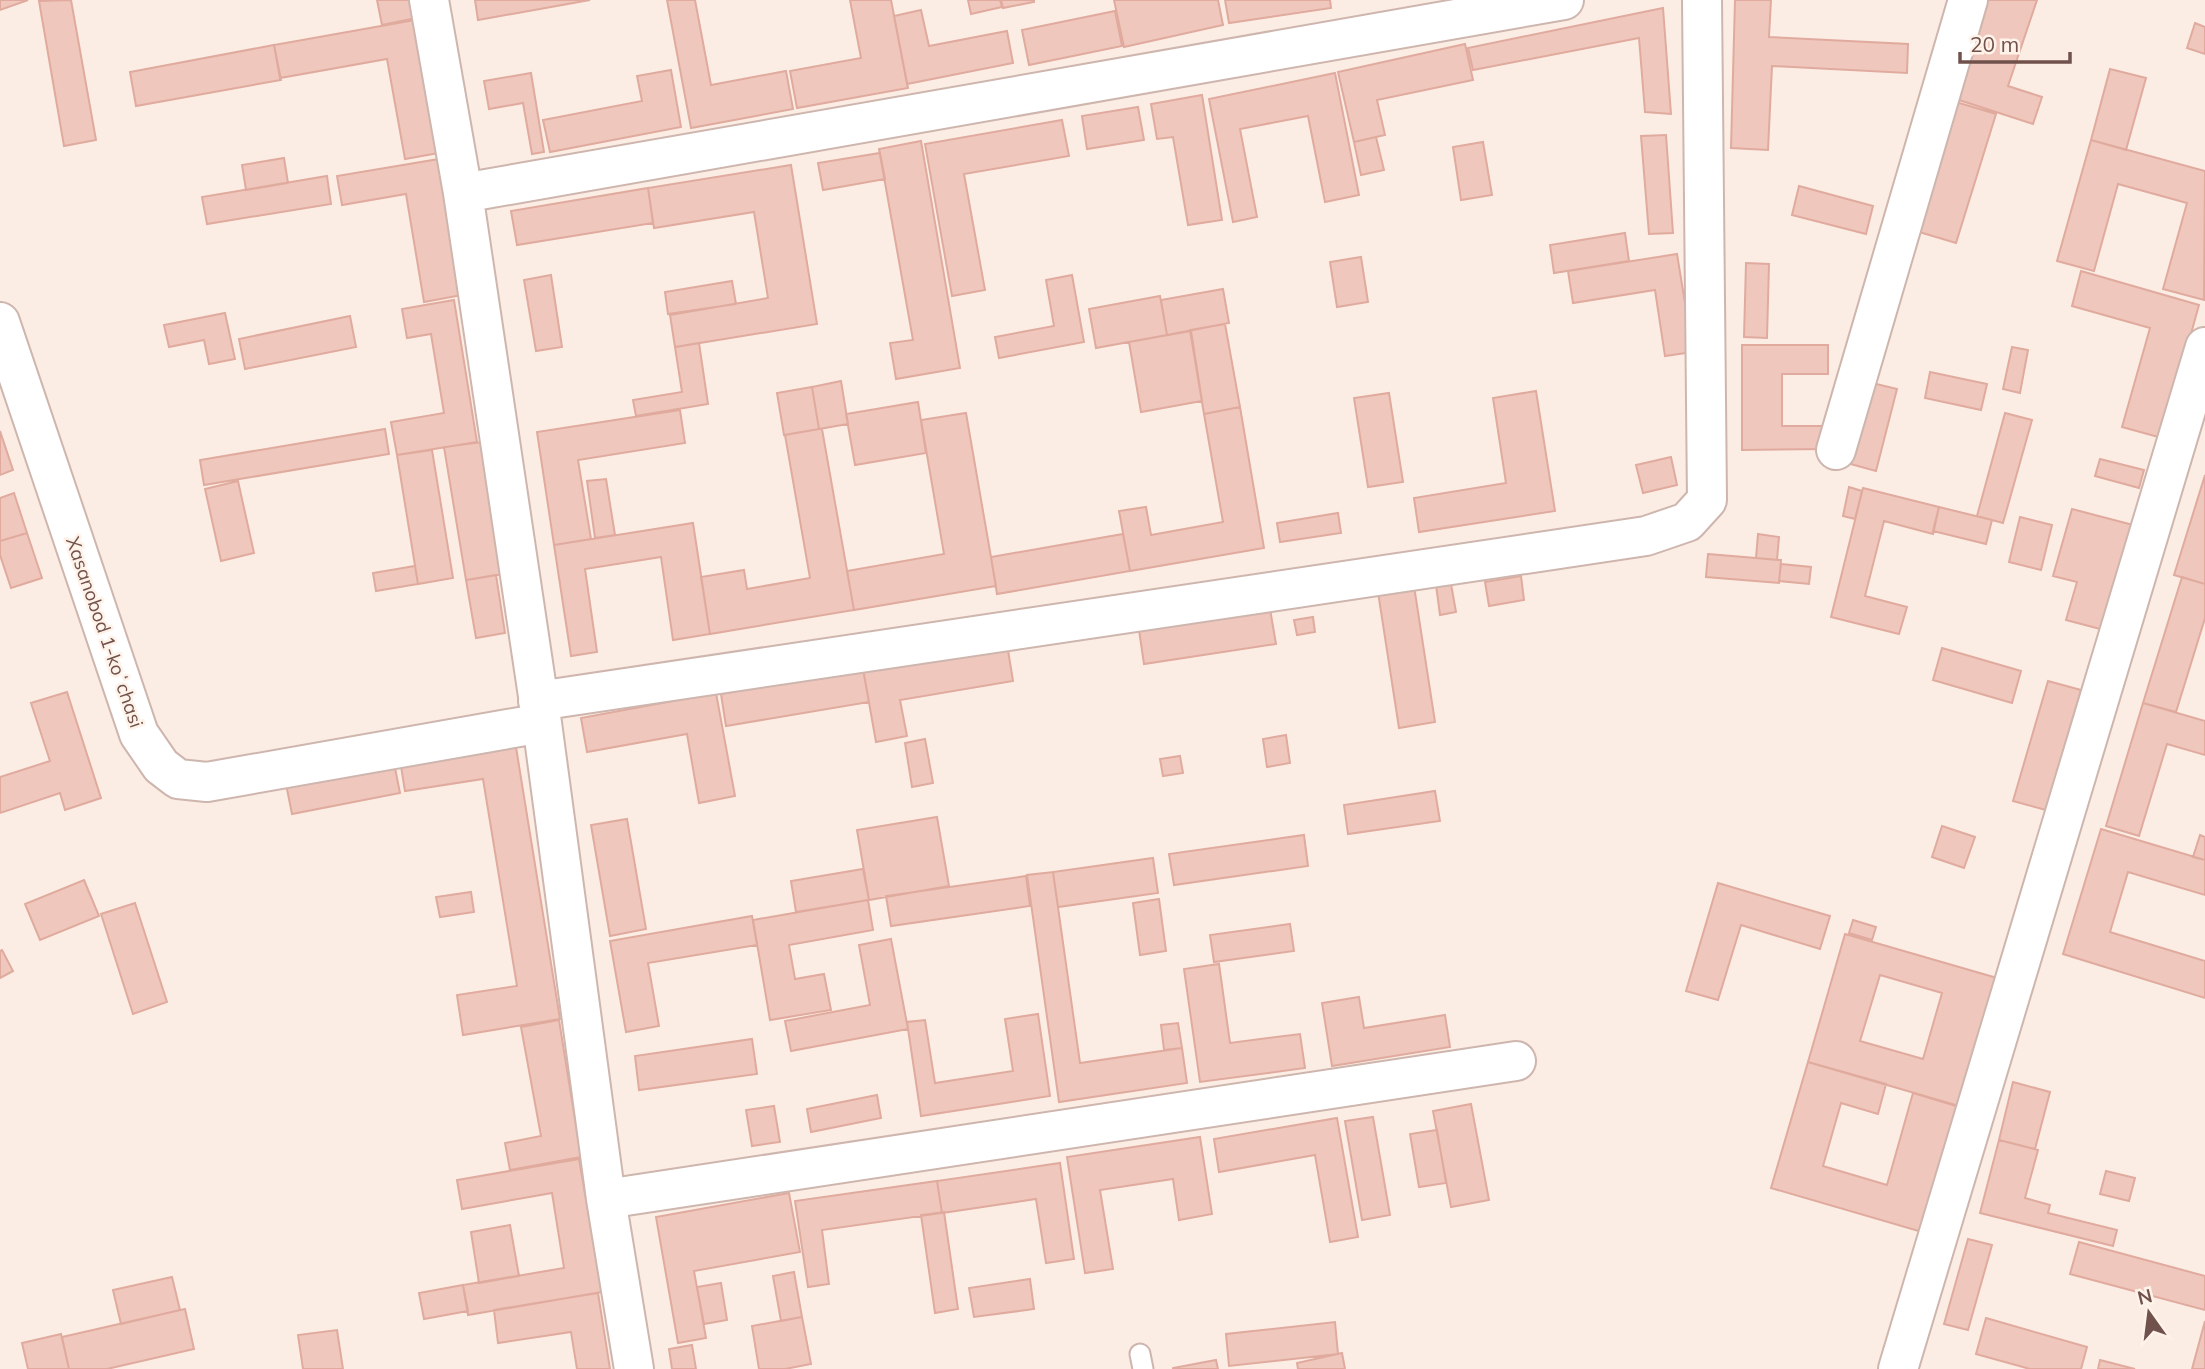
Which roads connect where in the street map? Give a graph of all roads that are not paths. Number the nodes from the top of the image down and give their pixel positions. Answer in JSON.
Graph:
{"nodes":[{"id":1,"x":429,"y":0,"type":"edge"},
{"id":2,"x":1564,"y":0,"type":"edge"},
{"id":3,"x":1702,"y":0,"type":"edge"},
{"id":4,"x":1968,"y":0,"type":"edge"},
{"id":5,"x":463,"y":193,"type":"junction"},
{"id":6,"x":0,"y":322,"type":"edge"},
{"id":7,"x":2205,"y":347,"type":"edge"},
{"id":8,"x":1836,"y":450,"type":"dead end"},
{"id":9,"x":540,"y":712,"type":"junction"},
{"id":10,"x":1516,"y":1061,"type":"dead end"},
{"id":11,"x":606,"y":1199,"type":"junction"},
{"id":12,"x":634,"y":1369,"type":"edge"},
{"id":13,"x":1898,"y":1369,"type":"edge"}],
"edges":[{"from":1,"to":5,"type":"street"},
{"from":2,"to":5,"type":"street"},
{"from":3,"to":9,"type":"street","name":"Xasanobod 1-koʻchasi"},
{"from":4,"to":8,"type":"street"},
{"from":5,"to":9,"type":"street"},
{"from":6,"to":9,"type":"street","name":"Xasanobod 1-koʻchasi"},
{"from":7,"to":13,"type":"street"},
{"from":9,"to":11,"type":"street"},
{"from":10,"to":11,"type":"street"},
{"from":11,"to":12,"type":"street"}]}
